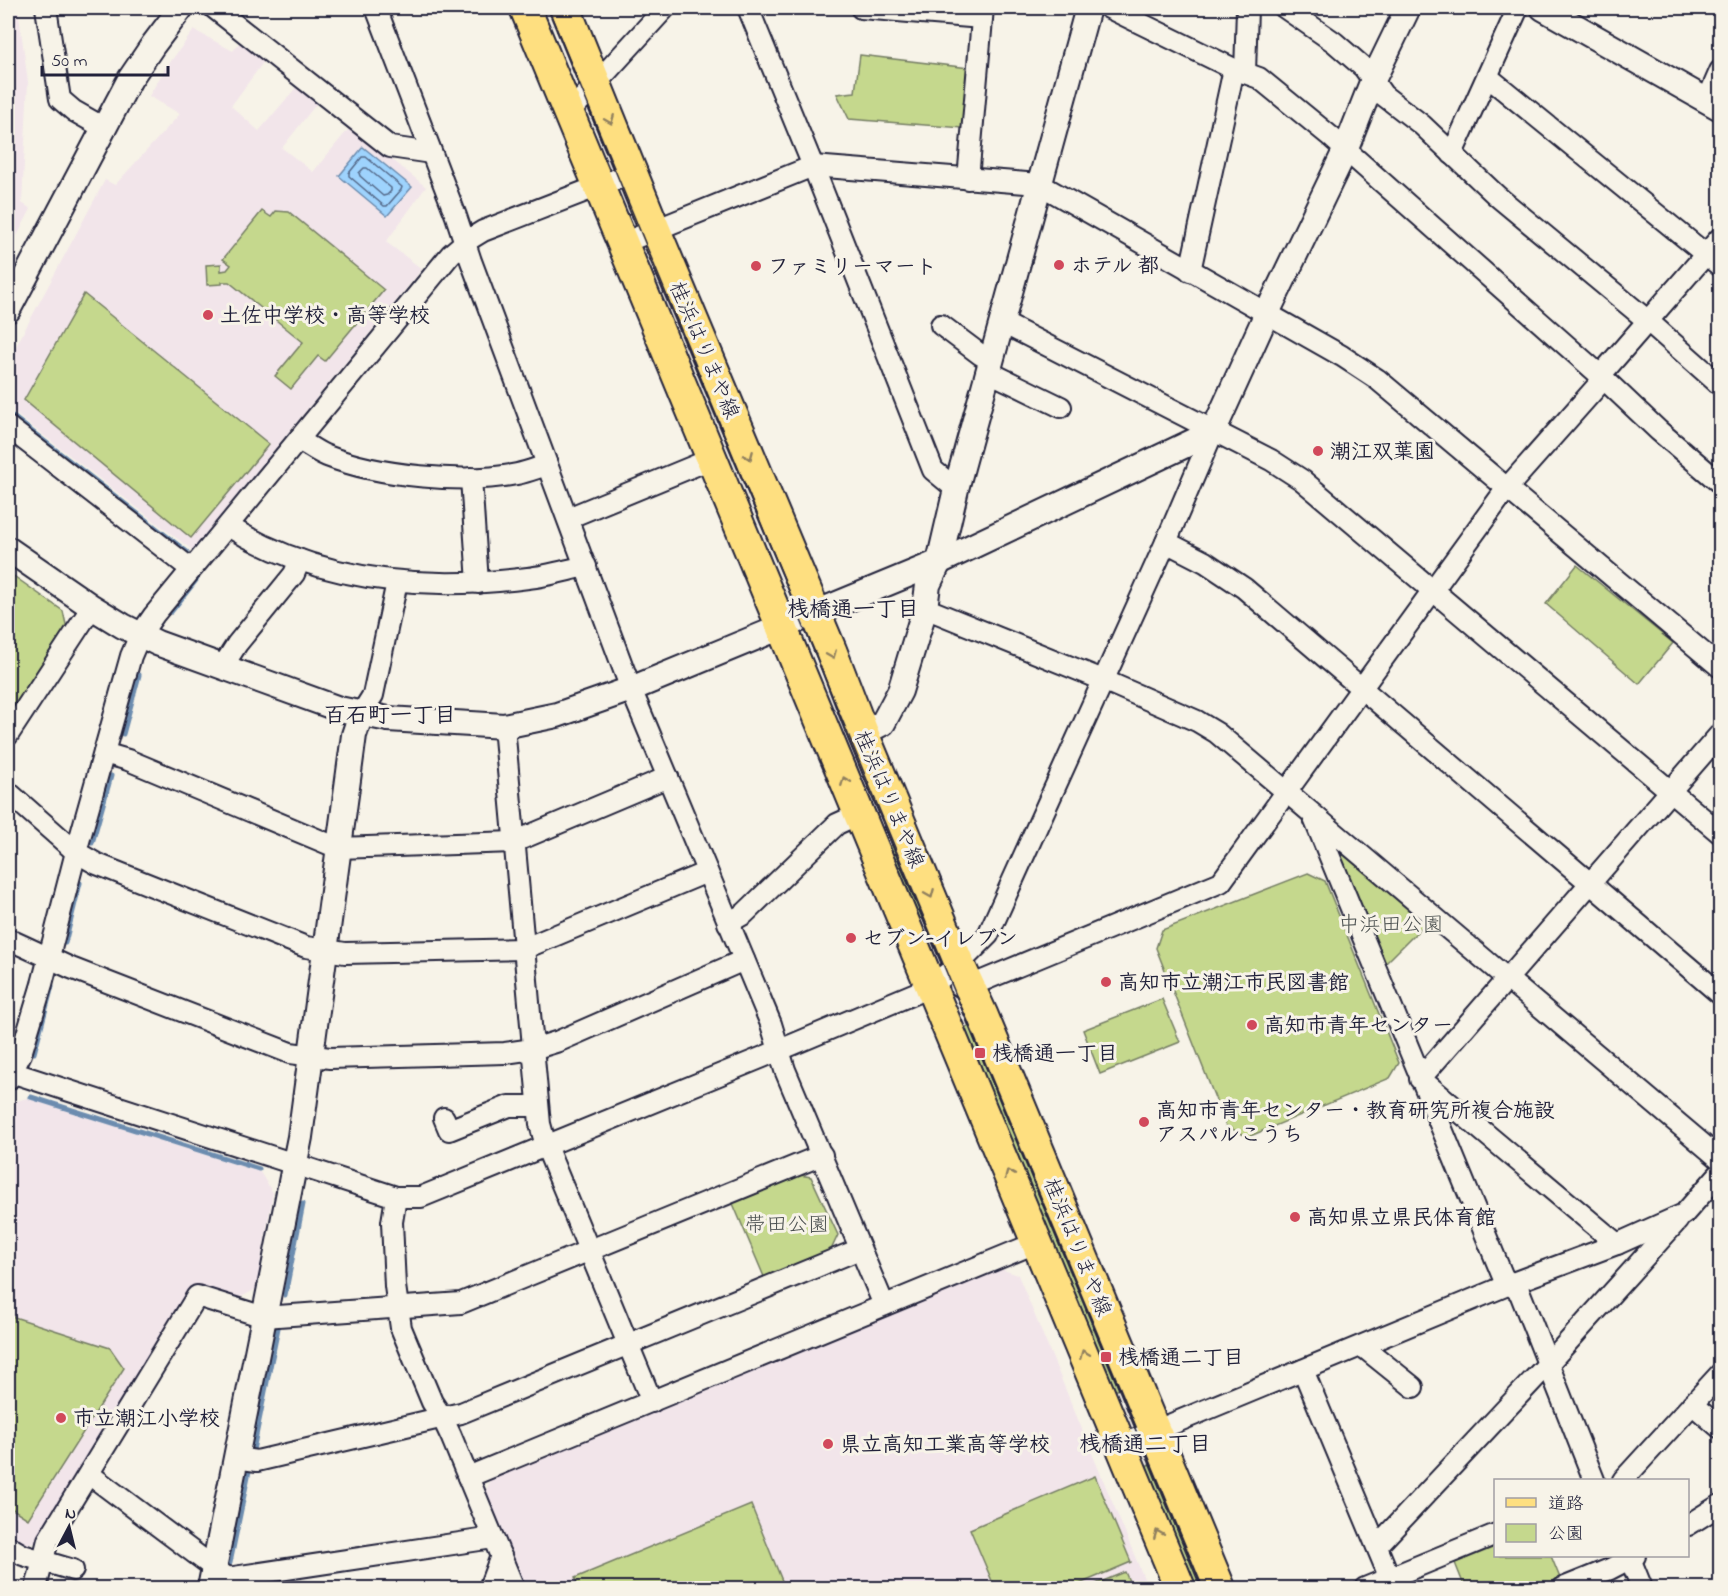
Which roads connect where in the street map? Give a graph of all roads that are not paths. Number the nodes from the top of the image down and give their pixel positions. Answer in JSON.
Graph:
{"nodes":[{"id":1,"x":46,"y":8,"type":"edge"},
{"id":2,"x":181,"y":8,"type":"edge"},
{"id":3,"x":214,"y":8,"type":"edge"},
{"id":4,"x":376,"y":8,"type":"edge"},
{"id":5,"x":525,"y":8,"type":"edge"},
{"id":6,"x":565,"y":8,"type":"edge"},
{"id":7,"x":665,"y":8,"type":"edge"},
{"id":8,"x":748,"y":8,"type":"edge"},
{"id":9,"x":861,"y":8,"type":"edge"},
{"id":10,"x":1088,"y":8,"type":"edge"},
{"id":11,"x":1109,"y":8,"type":"edge"},
{"id":12,"x":1247,"y":8,"type":"edge"},
{"id":13,"x":1285,"y":8,"type":"edge"},
{"id":14,"x":1408,"y":8,"type":"edge"},
{"id":15,"x":1518,"y":8,"type":"edge"},
{"id":16,"x":1544,"y":8,"type":"edge"},
{"id":17,"x":982,"y":13,"type":"edge"},
{"id":18,"x":1720,"y":70,"type":"edge"},
{"id":19,"x":1240,"y":71,"type":"junction"},
{"id":20,"x":1488,"y":77,"type":"junction"},
{"id":21,"x":1373,"y":80,"type":"junction"},
{"id":22,"x":596,"y":85,"type":"junction"},
{"id":23,"x":1714,"y":105,"type":"edge"},
{"id":24,"x":569,"y":113,"type":"junction"},
{"id":25,"x":104,"y":128,"type":"junction"},
{"id":26,"x":1345,"y":151,"type":"junction"},
{"id":27,"x":431,"y":153,"type":"junction"},
{"id":28,"x":1452,"y":154,"type":"junction"},
{"id":29,"x":813,"y":166,"type":"junction"},
{"id":30,"x":632,"y":173,"type":"junction"},
{"id":31,"x":968,"y":179,"type":"junction"},
{"id":32,"x":1039,"y":184,"type":"junction"},
{"id":33,"x":600,"y":186,"type":"junction"},
{"id":34,"x":655,"y":230,"type":"junction"},
{"id":35,"x":1720,"y":238,"type":"edge"},
{"id":36,"x":465,"y":242,"type":"junction"},
{"id":37,"x":623,"y":243,"type":"junction"},
{"id":38,"x":1713,"y":260,"type":"edge"},
{"id":39,"x":1190,"y":271,"type":"junction"},
{"id":40,"x":15,"y":280,"type":"edge"},
{"id":41,"x":8,"y":310,"type":"edge"},
{"id":42,"x":1267,"y":313,"type":"junction"},
{"id":43,"x":1648,"y":321,"type":"junction"},
{"id":44,"x":1003,"y":322,"type":"junction"},
{"id":45,"x":941,"y":325,"type":"dead end"},
{"id":46,"x":991,"y":366,"type":"junction"},
{"id":47,"x":1602,"y":377,"type":"junction"},
{"id":48,"x":1720,"y":385,"type":"edge"},
{"id":49,"x":1061,"y":407,"type":"dead end"},
{"id":50,"x":8,"y":427,"type":"edge"},
{"id":51,"x":1213,"y":432,"type":"junction"},
{"id":52,"x":299,"y":440,"type":"junction"},
{"id":53,"x":711,"y":459,"type":"junction"},
{"id":54,"x":548,"y":465,"type":"junction"},
{"id":55,"x":471,"y":478,"type":"junction"},
{"id":56,"x":1720,"y":483,"type":"edge"},
{"id":57,"x":1508,"y":488,"type":"junction"},
{"id":58,"x":956,"y":489,"type":"junction"},
{"id":59,"x":568,"y":518,"type":"junction"},
{"id":60,"x":228,"y":525,"type":"junction"},
{"id":61,"x":1166,"y":542,"type":"junction"},
{"id":62,"x":8,"y":549,"type":"edge"},
{"id":63,"x":300,"y":560,"type":"junction"},
{"id":64,"x":939,"y":562,"type":"junction"},
{"id":65,"x":586,"y":566,"type":"junction"},
{"id":66,"x":191,"y":569,"type":"junction"},
{"id":67,"x":397,"y":582,"type":"junction"},
{"id":68,"x":477,"y":583,"type":"junction"},
{"id":69,"x":1434,"y":590,"type":"junction"},
{"id":70,"x":92,"y":607,"type":"junction"},
{"id":71,"x":925,"y":608,"type":"junction"},
{"id":72,"x":815,"y":613,"type":"junction"},
{"id":73,"x":782,"y":627,"type":"junction"},
{"id":74,"x":140,"y":635,"type":"junction"},
{"id":75,"x":223,"y":666,"type":"junction"},
{"id":76,"x":1720,"y":666,"type":"edge"},
{"id":77,"x":1103,"y":680,"type":"junction"},
{"id":78,"x":631,"y":689,"type":"junction"},
{"id":79,"x":1362,"y":690,"type":"junction"},
{"id":80,"x":361,"y":714,"type":"junction"},
{"id":81,"x":504,"y":726,"type":"junction"},
{"id":82,"x":862,"y":733,"type":"junction"},
{"id":83,"x":1720,"y":734,"type":"edge"},
{"id":84,"x":8,"y":735,"type":"edge"},
{"id":85,"x":104,"y":753,"type":"junction"},
{"id":86,"x":668,"y":777,"type":"junction"},
{"id":87,"x":1672,"y":791,"type":"junction"},
{"id":88,"x":8,"y":792,"type":"edge"},
{"id":89,"x":1288,"y":793,"type":"junction"},
{"id":90,"x":1312,"y":813,"type":"junction"},
{"id":91,"x":859,"y":814,"type":"junction"},
{"id":92,"x":1720,"y":833,"type":"edge"},
{"id":93,"x":514,"y":842,"type":"junction"},
{"id":94,"x":338,"y":848,"type":"junction"},
{"id":95,"x":75,"y":852,"type":"junction"},
{"id":96,"x":707,"y":872,"type":"junction"},
{"id":97,"x":1592,"y":884,"type":"junction"},
{"id":98,"x":728,"y":923,"type":"junction"},
{"id":99,"x":8,"y":939,"type":"edge"},
{"id":100,"x":523,"y":949,"type":"junction"},
{"id":101,"x":325,"y":952,"type":"junction"},
{"id":102,"x":48,"y":958,"type":"junction"},
{"id":103,"x":744,"y":960,"type":"junction"},
{"id":104,"x":964,"y":975,"type":"junction"},
{"id":105,"x":1508,"y":979,"type":"junction"},
{"id":106,"x":930,"y":987,"type":"junction"},
{"id":107,"x":1720,"y":994,"type":"edge"},
{"id":108,"x":533,"y":1049,"type":"junction"},
{"id":109,"x":779,"y":1050,"type":"junction"},
{"id":110,"x":310,"y":1056,"type":"junction"},
{"id":111,"x":9,"y":1074,"type":"edge"},
{"id":112,"x":1420,"y":1079,"type":"junction"},
{"id":113,"x":538,"y":1106,"type":"junction"},
{"id":114,"x":444,"y":1118,"type":"dead end"},
{"id":115,"x":546,"y":1146,"type":"junction"},
{"id":116,"x":822,"y":1155,"type":"junction"},
{"id":117,"x":1720,"y":1160,"type":"edge"},
{"id":118,"x":295,"y":1163,"type":"junction"},
{"id":119,"x":1718,"y":1181,"type":"edge"},
{"id":120,"x":396,"y":1197,"type":"junction"},
{"id":121,"x":1684,"y":1214,"type":"junction"},
{"id":122,"x":1038,"y":1242,"type":"junction"},
{"id":123,"x":1617,"y":1244,"type":"junction"},
{"id":124,"x":860,"y":1249,"type":"junction"},
{"id":125,"x":590,"y":1250,"type":"junction"},
{"id":126,"x":1510,"y":1284,"type":"junction"},
{"id":127,"x":884,"y":1305,"type":"junction"},
{"id":128,"x":398,"y":1308,"type":"junction"},
{"id":129,"x":264,"y":1317,"type":"junction"},
{"id":130,"x":628,"y":1345,"type":"junction"},
{"id":131,"x":1362,"y":1346,"type":"junction"},
{"id":132,"x":1548,"y":1364,"type":"junction"},
{"id":133,"x":1303,"y":1370,"type":"junction"},
{"id":134,"x":1720,"y":1374,"type":"edge"},
{"id":135,"x":1413,"y":1387,"type":"dead end"},
{"id":136,"x":652,"y":1402,"type":"junction"},
{"id":137,"x":1692,"y":1404,"type":"junction"},
{"id":138,"x":442,"y":1417,"type":"junction"},
{"id":139,"x":1720,"y":1428,"type":"edge"},
{"id":140,"x":1154,"y":1432,"type":"junction"},
{"id":141,"x":1121,"y":1445,"type":"junction"},
{"id":142,"x":235,"y":1458,"type":"junction"},
{"id":143,"x":89,"y":1474,"type":"junction"},
{"id":144,"x":468,"y":1477,"type":"junction"},
{"id":145,"x":1594,"y":1479,"type":"edge"},
{"id":146,"x":1624,"y":1479,"type":"edge"},
{"id":147,"x":1720,"y":1505,"type":"edge"},
{"id":148,"x":1689,"y":1524,"type":"edge"},
{"id":149,"x":1494,"y":1535,"type":"edge"},
{"id":150,"x":493,"y":1538,"type":"junction"},
{"id":151,"x":8,"y":1546,"type":"edge"},
{"id":152,"x":1377,"y":1546,"type":"junction"},
{"id":153,"x":501,"y":1556,"type":"junction"},
{"id":154,"x":1629,"y":1557,"type":"edge"},
{"id":155,"x":1631,"y":1557,"type":"edge"},
{"id":156,"x":43,"y":1562,"type":"junction"},
{"id":157,"x":73,"y":1570,"type":"dead end"},
{"id":158,"x":223,"y":1581,"type":"edge"},
{"id":159,"x":1392,"y":1583,"type":"edge"},
{"id":160,"x":36,"y":1588,"type":"edge"},
{"id":161,"x":489,"y":1588,"type":"edge"},
{"id":162,"x":514,"y":1588,"type":"edge"},
{"id":163,"x":1180,"y":1588,"type":"edge"},
{"id":164,"x":1220,"y":1588,"type":"edge"},
{"id":165,"x":1365,"y":1588,"type":"edge"},
{"id":166,"x":1563,"y":1588,"type":"edge"},
{"id":167,"x":1641,"y":1588,"type":"edge"}],
"edges":[{"from":1,"to":25,"type":"street"},
{"from":2,"to":25,"type":"street"},
{"from":3,"to":27,"type":"street"},
{"from":4,"to":27,"type":"street"},
{"from":5,"to":24,"type":"main road","name":"桂浜はりまや線"},
{"from":6,"to":22,"type":"main road","name":"桂浜はりまや線"},
{"from":7,"to":22,"type":"street"},
{"from":8,"to":29,"type":"street"},
{"from":9,"to":17,"type":"street"},
{"from":10,"to":32,"type":"street"},
{"from":11,"to":19,"type":"street"},
{"from":12,"to":19,"type":"street"},
{"from":13,"to":21,"type":"street"},
{"from":14,"to":21,"type":"street"},
{"from":15,"to":20,"type":"street"},
{"from":16,"to":23,"type":"street"},
{"from":17,"to":31,"type":"street"},
{"from":18,"to":23,"type":"street"},
{"from":19,"to":26,"type":"street"},
{"from":19,"to":39,"type":"street"},
{"from":20,"to":28,"type":"street"},
{"from":20,"to":38,"type":"street"},
{"from":21,"to":26,"type":"street"},
{"from":21,"to":28,"type":"street"},
{"from":22,"to":24,"type":"street"},
{"from":22,"to":30,"type":"main road","name":"桂浜はりまや線","one_way":true},
{"from":24,"to":33,"type":"main road","name":"桂浜はりまや線"},
{"from":25,"to":40,"type":"street"},
{"from":26,"to":42,"type":"street"},
{"from":26,"to":47,"type":"street"},
{"from":27,"to":36,"type":"street"},
{"from":28,"to":43,"type":"street"},
{"from":29,"to":31,"type":"street"},
{"from":29,"to":34,"type":"street"},
{"from":29,"to":58,"type":"street"},
{"from":30,"to":33,"type":"street"},
{"from":30,"to":34,"type":"main road","name":"桂浜はりまや線"},
{"from":31,"to":32,"type":"street"},
{"from":32,"to":39,"type":"street"},
{"from":32,"to":44,"type":"street"},
{"from":33,"to":36,"type":"street"},
{"from":33,"to":37,"type":"main road","name":"桂浜はりまや線"},
{"from":34,"to":37,"type":"street"},
{"from":34,"to":72,"type":"main road","name":"桂浜はりまや線","one_way":true},
{"from":35,"to":38,"type":"street"},
{"from":36,"to":52,"type":"street"},
{"from":36,"to":54,"type":"street"},
{"from":37,"to":53,"type":"main road","name":"桂浜はりまや線"},
{"from":38,"to":43,"type":"street"},
{"from":39,"to":42,"type":"street"},
{"from":40,"to":41,"type":"street"},
{"from":42,"to":51,"type":"street"},
{"from":42,"to":57,"type":"street"},
{"from":43,"to":47,"type":"street"},
{"from":43,"to":48,"type":"street"},
{"from":44,"to":46,"type":"street"},
{"from":44,"to":51,"type":"street"},
{"from":45,"to":46,"type":"street"},
{"from":46,"to":49,"type":"street"},
{"from":46,"to":58,"type":"street"},
{"from":47,"to":56,"type":"street"},
{"from":47,"to":57,"type":"street"},
{"from":50,"to":66,"type":"street"},
{"from":51,"to":61,"type":"street"},
{"from":51,"to":64,"type":"street"},
{"from":51,"to":69,"type":"street"},
{"from":52,"to":55,"type":"street"},
{"from":52,"to":60,"type":"street"},
{"from":53,"to":59,"type":"street"},
{"from":53,"to":73,"type":"main road","name":"桂浜はりまや線"},
{"from":54,"to":55,"type":"street"},
{"from":54,"to":59,"type":"street"},
{"from":55,"to":68,"type":"street"},
{"from":57,"to":69,"type":"street"},
{"from":57,"to":76,"type":"street"},
{"from":58,"to":64,"type":"street"},
{"from":59,"to":65,"type":"street"},
{"from":60,"to":63,"type":"street"},
{"from":60,"to":66,"type":"street"},
{"from":61,"to":77,"type":"street"},
{"from":61,"to":79,"type":"street"},
{"from":62,"to":70,"type":"street"},
{"from":63,"to":67,"type":"street"},
{"from":63,"to":75,"type":"street"},
{"from":64,"to":71,"type":"street"},
{"from":64,"to":72,"type":"street"},
{"from":65,"to":68,"type":"street"},
{"from":65,"to":78,"type":"street"},
{"from":66,"to":74,"type":"street"},
{"from":67,"to":68,"type":"street"},
{"from":67,"to":80,"type":"street"},
{"from":69,"to":79,"type":"street"},
{"from":69,"to":87,"type":"street"},
{"from":70,"to":74,"type":"street"},
{"from":70,"to":84,"type":"street"},
{"from":71,"to":77,"type":"street"},
{"from":71,"to":82,"type":"street"},
{"from":72,"to":73,"type":"street"},
{"from":72,"to":82,"type":"main road","name":"桂浜はりまや線","one_way":true},
{"from":73,"to":78,"type":"street"},
{"from":91,"to":73,"type":"main road","name":"桂浜はりまや線","one_way":true},
{"from":74,"to":75,"type":"street"},
{"from":74,"to":85,"type":"street"},
{"from":75,"to":80,"type":"street"},
{"from":77,"to":89,"type":"street"},
{"from":77,"to":104,"type":"street"},
{"from":78,"to":81,"type":"street"},
{"from":78,"to":86,"type":"street"},
{"from":79,"to":89,"type":"street"},
{"from":79,"to":97,"type":"street"},
{"from":80,"to":81,"type":"street"},
{"from":80,"to":94,"type":"street"},
{"from":81,"to":93,"type":"street"},
{"from":82,"to":104,"type":"main road","name":"桂浜はりまや線","one_way":true},
{"from":83,"to":87,"type":"street"},
{"from":85,"to":94,"type":"street"},
{"from":85,"to":95,"type":"street"},
{"from":86,"to":93,"type":"street"},
{"from":86,"to":96,"type":"street"},
{"from":87,"to":92,"type":"street"},
{"from":87,"to":97,"type":"street"},
{"from":88,"to":95,"type":"street"},
{"from":89,"to":90,"type":"street"},
{"from":89,"to":104,"type":"street"},
{"from":90,"to":105,"type":"street"},
{"from":90,"to":112,"type":"street"},
{"from":91,"to":98,"type":"street"},
{"from":91,"to":106,"type":"main road","name":"桂浜はりまや線"},
{"from":93,"to":94,"type":"street"},
{"from":93,"to":100,"type":"street"},
{"from":94,"to":101,"type":"street"},
{"from":95,"to":101,"type":"street"},
{"from":95,"to":102,"type":"street"},
{"from":96,"to":98,"type":"street"},
{"from":96,"to":100,"type":"street"},
{"from":97,"to":105,"type":"street"},
{"from":97,"to":107,"type":"street"},
{"from":98,"to":103,"type":"street"},
{"from":99,"to":102,"type":"street"},
{"from":100,"to":101,"type":"street"},
{"from":100,"to":108,"type":"street"},
{"from":101,"to":110,"type":"street"},
{"from":102,"to":110,"type":"street"},
{"from":102,"to":111,"type":"street"},
{"from":103,"to":108,"type":"street"},
{"from":103,"to":109,"type":"street"},
{"from":104,"to":106,"type":"street"},
{"from":104,"to":140,"type":"main road","name":"桂浜はりまや線"},
{"from":105,"to":112,"type":"street"},
{"from":105,"to":117,"type":"street"},
{"from":106,"to":109,"type":"street"},
{"from":122,"to":106,"type":"main road","name":"桂浜はりまや線","one_way":true},
{"from":108,"to":110,"type":"street"},
{"from":108,"to":113,"type":"street"},
{"from":109,"to":115,"type":"street"},
{"from":109,"to":116,"type":"street"},
{"from":110,"to":118,"type":"street"},
{"from":111,"to":118,"type":"street"},
{"from":112,"to":123,"type":"street"},
{"from":112,"to":126,"type":"street"},
{"from":113,"to":114,"type":"street"},
{"from":113,"to":115,"type":"street"},
{"from":115,"to":120,"type":"street"},
{"from":115,"to":125,"type":"street"},
{"from":116,"to":124,"type":"street"},
{"from":116,"to":125,"type":"street"},
{"from":118,"to":120,"type":"street"},
{"from":118,"to":129,"type":"street"},
{"from":119,"to":121,"type":"street"},
{"from":120,"to":128,"type":"street"},
{"from":121,"to":123,"type":"street"},
{"from":121,"to":132,"type":"street"},
{"from":122,"to":127,"type":"street"},
{"from":141,"to":122,"type":"main road","name":"桂浜はりまや線","one_way":true},
{"from":123,"to":126,"type":"street"},
{"from":124,"to":127,"type":"street"},
{"from":124,"to":130,"type":"street"},
{"from":125,"to":128,"type":"street"},
{"from":125,"to":130,"type":"street"},
{"from":126,"to":131,"type":"street"},
{"from":126,"to":132,"type":"street"},
{"from":127,"to":136,"type":"street"},
{"from":128,"to":129,"type":"street"},
{"from":128,"to":138,"type":"street"},
{"from":129,"to":142,"type":"street"},
{"from":129,"to":143,"type":"street"},
{"from":130,"to":136,"type":"street"},
{"from":130,"to":138,"type":"street"},
{"from":131,"to":133,"type":"street"},
{"from":131,"to":135,"type":"street"},
{"from":132,"to":145,"type":"street"},
{"from":132,"to":152,"type":"street"},
{"from":133,"to":140,"type":"street"},
{"from":133,"to":152,"type":"street"},
{"from":134,"to":137,"type":"street"},
{"from":136,"to":144,"type":"street"},
{"from":137,"to":139,"type":"street"},
{"from":137,"to":146,"type":"street"},
{"from":138,"to":142,"type":"street"},
{"from":138,"to":144,"type":"street"},
{"from":140,"to":141,"type":"street"},
{"from":140,"to":164,"type":"main road","name":"桂浜はりまや線"},
{"from":163,"to":141,"type":"main road","name":"桂浜はりまや線","one_way":true},
{"from":142,"to":158,"type":"street"},
{"from":143,"to":156,"type":"street"},
{"from":143,"to":158,"type":"street"},
{"from":144,"to":150,"type":"street"},
{"from":147,"to":148,"type":"street"},
{"from":149,"to":159,"type":"street"},
{"from":150,"to":153,"type":"street"},
{"from":150,"to":158,"type":"street"},
{"from":151,"to":156,"type":"street"},
{"from":152,"to":159,"type":"street"},
{"from":153,"to":161,"type":"street"},
{"from":153,"to":162,"type":"street"},
{"from":154,"to":166,"type":"street"},
{"from":155,"to":167,"type":"street"},
{"from":156,"to":157,"type":"street"},
{"from":156,"to":160,"type":"street"},
{"from":159,"to":165,"type":"street"}]}
